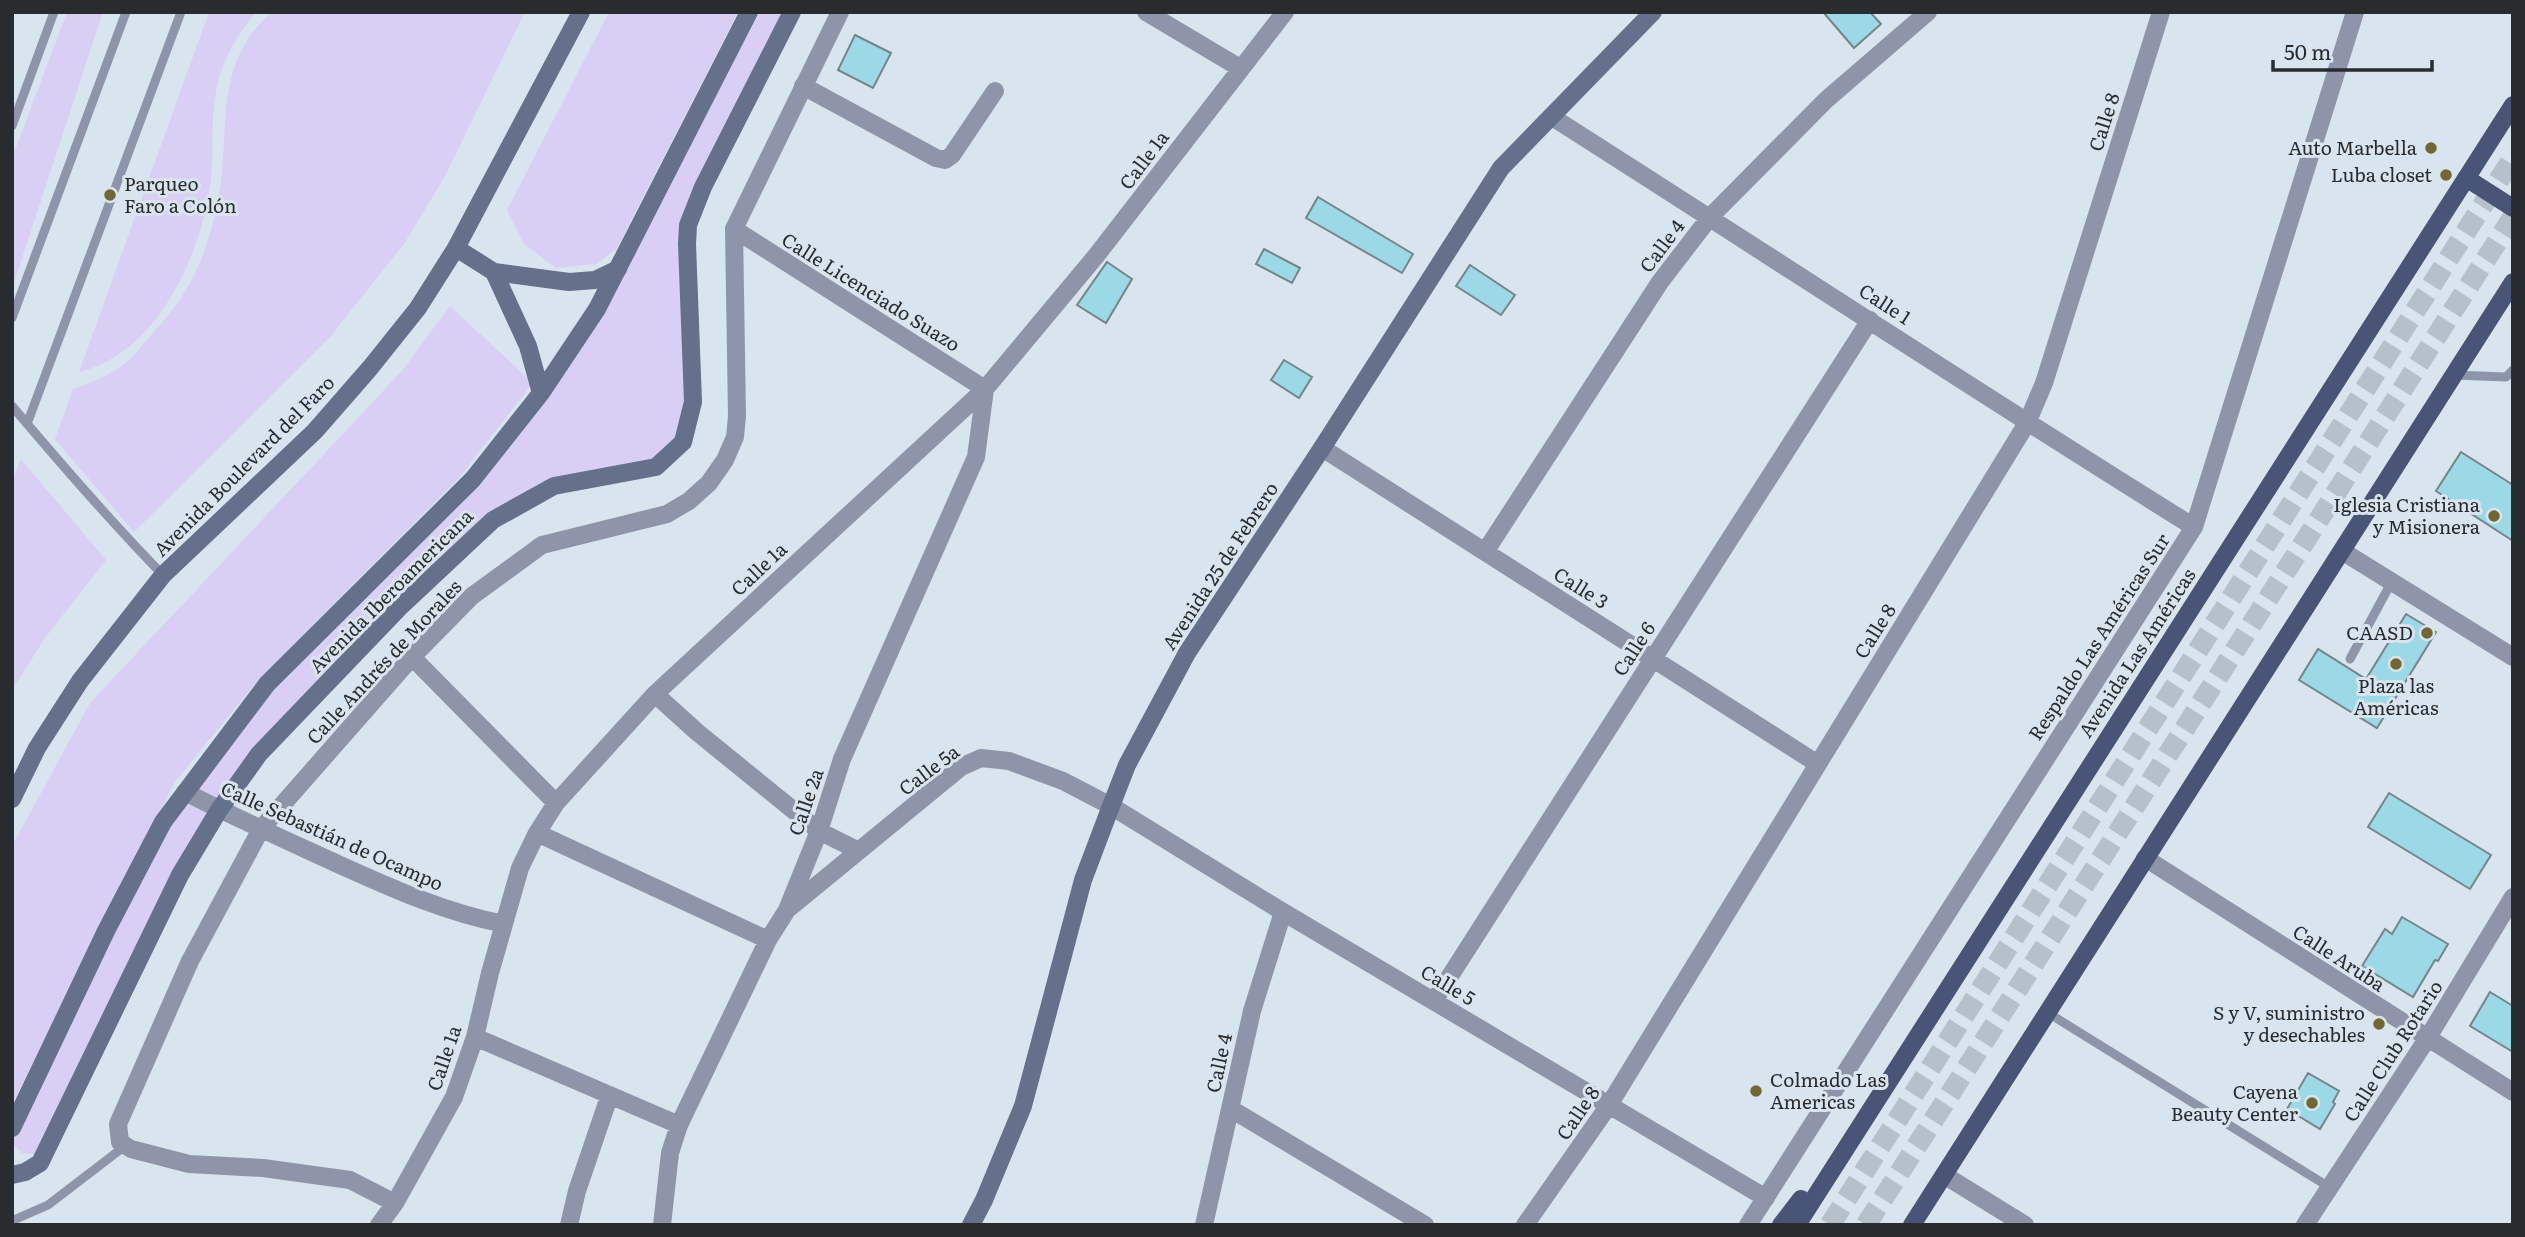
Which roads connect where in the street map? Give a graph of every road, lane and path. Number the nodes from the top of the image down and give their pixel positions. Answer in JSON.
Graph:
{"nodes":[{"id":1,"x":54,"y":12,"type":"edge"},
{"id":2,"x":126,"y":12,"type":"edge"},
{"id":3,"x":181,"y":12,"type":"edge"},
{"id":4,"x":581,"y":12,"type":"edge"},
{"id":5,"x":749,"y":12,"type":"edge"},
{"id":6,"x":792,"y":12,"type":"edge"},
{"id":7,"x":840,"y":12,"type":"edge"},
{"id":8,"x":1146,"y":12,"type":"edge"},
{"id":9,"x":1285,"y":12,"type":"edge"},
{"id":10,"x":1653,"y":12,"type":"edge"},
{"id":11,"x":1928,"y":12,"type":"edge"},
{"id":12,"x":2161,"y":12,"type":"edge"},
{"id":13,"x":2355,"y":12,"type":"edge"},
{"id":14,"x":1240,"y":68,"type":"junction"},
{"id":15,"x":803,"y":86,"type":"junction"},
{"id":16,"x":995,"y":91,"type":"dead end"},
{"id":17,"x":2513,"y":106,"type":"edge"},
{"id":18,"x":1552,"y":117,"type":"junction"},
{"id":19,"x":12,"y":126,"type":"edge"},
{"id":20,"x":2466,"y":178,"type":"junction"},
{"id":21,"x":2513,"y":208,"type":"edge"},
{"id":22,"x":1710,"y":218,"type":"junction"},
{"id":23,"x":734,"y":229,"type":"junction"},
{"id":24,"x":456,"y":248,"type":"junction"},
{"id":25,"x":618,"y":269,"type":"junction"},
{"id":26,"x":494,"y":272,"type":"junction"},
{"id":27,"x":2513,"y":282,"type":"edge"},
{"id":28,"x":12,"y":318,"type":"edge"},
{"id":29,"x":1870,"y":320,"type":"junction"},
{"id":30,"x":2513,"y":370,"type":"edge"},
{"id":31,"x":2453,"y":374,"type":"junction"},
{"id":32,"x":985,"y":389,"type":"junction"},
{"id":33,"x":541,"y":393,"type":"junction"},
{"id":34,"x":12,"y":406,"type":"edge"},
{"id":35,"x":27,"y":424,"type":"junction"},
{"id":36,"x":2027,"y":424,"type":"junction"},
{"id":37,"x":1322,"y":448,"type":"junction"},
{"id":38,"x":2194,"y":527,"type":"junction"},
{"id":39,"x":2342,"y":551,"type":"junction"},
{"id":40,"x":1485,"y":552,"type":"junction"},
{"id":41,"x":163,"y":575,"type":"junction"},
{"id":42,"x":2391,"y":583,"type":"junction"},
{"id":43,"x":412,"y":657,"type":"junction"},
{"id":44,"x":2513,"y":657,"type":"edge"},
{"id":45,"x":1653,"y":658,"type":"junction"},
{"id":46,"x":2350,"y":659,"type":"dead end"},
{"id":47,"x":655,"y":694,"type":"junction"},
{"id":48,"x":1818,"y":764,"type":"junction"},
{"id":49,"x":185,"y":792,"type":"junction"},
{"id":50,"x":12,"y":799,"type":"edge"},
{"id":51,"x":556,"y":803,"type":"junction"},
{"id":52,"x":1111,"y":806,"type":"junction"},
{"id":53,"x":219,"y":810,"type":"junction"},
{"id":54,"x":261,"y":829,"type":"junction"},
{"id":55,"x":819,"y":831,"type":"junction"},
{"id":56,"x":537,"y":833,"type":"junction"},
{"id":57,"x":859,"y":851,"type":"junction"},
{"id":58,"x":2144,"y":858,"type":"junction"},
{"id":59,"x":2513,"y":897,"type":"edge"},
{"id":60,"x":787,"y":910,"type":"junction"},
{"id":61,"x":1283,"y":912,"type":"junction"},
{"id":62,"x":504,"y":924,"type":"junction"},
{"id":63,"x":768,"y":940,"type":"junction"},
{"id":64,"x":1434,"y":1001,"type":"junction"},
{"id":65,"x":2048,"y":1013,"type":"junction"},
{"id":66,"x":475,"y":1037,"type":"junction"},
{"id":67,"x":2427,"y":1039,"type":"junction"},
{"id":68,"x":1904,"y":1054,"type":"junction"},
{"id":69,"x":2513,"y":1091,"type":"edge"},
{"id":70,"x":609,"y":1097,"type":"junction"},
{"id":71,"x":1609,"y":1105,"type":"junction"},
{"id":72,"x":1231,"y":1109,"type":"junction"},
{"id":73,"x":679,"y":1125,"type":"junction"},
{"id":74,"x":12,"y":1128,"type":"edge"},
{"id":75,"x":125,"y":1146,"type":"junction"},
{"id":76,"x":12,"y":1175,"type":"edge"},
{"id":77,"x":1944,"y":1175,"type":"junction"},
{"id":78,"x":2329,"y":1187,"type":"junction"},
{"id":79,"x":1766,"y":1198,"type":"junction"},
{"id":80,"x":395,"y":1203,"type":"junction"},
{"id":81,"x":16,"y":1219,"type":"dead end"},
{"id":82,"x":379,"y":1225,"type":"edge"},
{"id":83,"x":569,"y":1225,"type":"edge"},
{"id":84,"x":662,"y":1225,"type":"edge"},
{"id":85,"x":971,"y":1225,"type":"edge"},
{"id":86,"x":1204,"y":1225,"type":"edge"},
{"id":87,"x":1425,"y":1225,"type":"edge"},
{"id":88,"x":1525,"y":1225,"type":"edge"},
{"id":89,"x":1748,"y":1225,"type":"edge"},
{"id":90,"x":1781,"y":1225,"type":"edge"},
{"id":91,"x":1797,"y":1225,"type":"edge"},
{"id":92,"x":1912,"y":1225,"type":"edge"},
{"id":93,"x":2025,"y":1225,"type":"edge"},
{"id":94,"x":2305,"y":1225,"type":"edge"}],
"edges":[{"from":1,"to":19,"type":"lane"},
{"from":2,"to":28,"type":"lane"},
{"from":3,"to":35,"type":"lane"},
{"from":4,"to":24,"type":"street","name":"Avenida Boulevard del Faro"},
{"from":5,"to":25,"type":"street","name":"Avenida Iberoamericana"},
{"from":6,"to":53,"type":"street","name":"Avenida Iberoamericana"},
{"from":7,"to":15,"type":"street","name":"Calle Andrés de Morales"},
{"from":8,"to":14,"type":"street"},
{"from":9,"to":14,"type":"street","name":"Calle 1a"},
{"from":10,"to":18,"type":"street","name":"Avenida 25 de Febrero"},
{"from":11,"to":22,"type":"street","name":"Calle 4"},
{"from":12,"to":36,"type":"street","name":"Calle 8"},
{"from":13,"to":38,"type":"street","name":"Respaldo Las Américas Sur"},
{"from":14,"to":32,"type":"street","name":"Calle 1a"},
{"from":15,"to":16,"type":"street"},
{"from":15,"to":23,"type":"street","name":"Calle Andrés de Morales"},
{"from":17,"to":20,"type":"main road","name":"Avenida Las Américas"},
{"from":18,"to":22,"type":"street","name":"Calle 1"},
{"from":18,"to":37,"type":"street","name":"Avenida 25 de Febrero"},
{"from":20,"to":21,"type":"main road"},
{"from":20,"to":68,"type":"main road","name":"Avenida Las Américas"},
{"from":22,"to":29,"type":"street","name":"Calle 1"},
{"from":22,"to":40,"type":"street","name":"Calle 4"},
{"from":23,"to":32,"type":"street","name":"Calle Licenciado Suazo"},
{"from":23,"to":43,"type":"street","name":"Calle Andrés de Morales"},
{"from":24,"to":26,"type":"street"},
{"from":24,"to":41,"type":"street","name":"Avenida Boulevard del Faro"},
{"from":25,"to":26,"type":"street"},
{"from":25,"to":33,"type":"street","name":"Avenida Iberoamericana"},
{"from":26,"to":33,"type":"street"},
{"from":27,"to":31,"type":"main road"},
{"from":29,"to":36,"type":"street","name":"Calle 1"},
{"from":29,"to":45,"type":"street","name":"Calle 6"},
{"from":30,"to":31,"type":"lane"},
{"from":31,"to":39,"type":"main road"},
{"from":32,"to":47,"type":"street","name":"Calle 1a"},
{"from":32,"to":55,"type":"street","name":"Calle 2a"},
{"from":33,"to":49,"type":"street","name":"Avenida Iberoamericana"},
{"from":34,"to":35,"type":"lane"},
{"from":35,"to":41,"type":"lane"},
{"from":36,"to":38,"type":"street","name":"Calle 1"},
{"from":36,"to":48,"type":"street","name":"Calle 8"},
{"from":37,"to":40,"type":"street","name":"Calle 3"},
{"from":37,"to":52,"type":"street","name":"Avenida 25 de Febrero"},
{"from":38,"to":79,"type":"street","name":"Respaldo Las Américas Sur"},
{"from":39,"to":42,"type":"street"},
{"from":39,"to":58,"type":"main road"},
{"from":40,"to":45,"type":"street","name":"Calle 3"},
{"from":41,"to":50,"type":"street","name":"Avenida Boulevard del Faro"},
{"from":42,"to":44,"type":"street"},
{"from":42,"to":46,"type":"lane"},
{"from":43,"to":51,"type":"street"},
{"from":43,"to":54,"type":"street","name":"Calle Andrés de Morales"},
{"from":45,"to":48,"type":"street","name":"Calle 3"},
{"from":45,"to":64,"type":"street","name":"Calle 6"},
{"from":47,"to":51,"type":"street","name":"Calle 1a"},
{"from":47,"to":55,"type":"street"},
{"from":48,"to":71,"type":"street","name":"Calle 8"},
{"from":49,"to":53,"type":"street","name":"Calle Sebastián de Ocampo"},
{"from":49,"to":74,"type":"street","name":"Avenida Iberoamericana"},
{"from":51,"to":56,"type":"street","name":"Calle 1a"},
{"from":52,"to":57,"type":"street","name":"Calle 5a"},
{"from":52,"to":61,"type":"street","name":"Calle 5"},
{"from":52,"to":85,"type":"street","name":"Avenida 25 de Febrero"},
{"from":53,"to":54,"type":"street","name":"Calle Sebastián de Ocampo"},
{"from":53,"to":76,"type":"street","name":"Avenida Iberoamericana"},
{"from":54,"to":62,"type":"street","name":"Calle Sebastián de Ocampo"},
{"from":54,"to":75,"type":"street","name":"Calle Andrés de Morales"},
{"from":55,"to":57,"type":"street"},
{"from":55,"to":60,"type":"street","name":"Calle 2a"},
{"from":56,"to":62,"type":"street","name":"Calle 1a"},
{"from":56,"to":63,"type":"street"},
{"from":57,"to":60,"type":"street","name":"Calle 5a"},
{"from":58,"to":65,"type":"main road"},
{"from":58,"to":67,"type":"street","name":"Calle Aruba"},
{"from":59,"to":67,"type":"street","name":"Calle Club Rotario"},
{"from":60,"to":63,"type":"street","name":"Calle 2a"},
{"from":61,"to":64,"type":"street","name":"Calle 5"},
{"from":61,"to":72,"type":"street","name":"Calle 4"},
{"from":62,"to":66,"type":"street","name":"Calle 1a"},
{"from":63,"to":73,"type":"street","name":"Calle 2a"},
{"from":64,"to":71,"type":"street","name":"Calle 5"},
{"from":65,"to":77,"type":"main road"},
{"from":65,"to":78,"type":"lane"},
{"from":66,"to":70,"type":"street"},
{"from":66,"to":80,"type":"street","name":"Calle 1a"},
{"from":67,"to":69,"type":"street","name":"Calle Aruba"},
{"from":67,"to":78,"type":"street","name":"Calle Club Rotario"},
{"from":68,"to":90,"type":"main road"},
{"from":68,"to":91,"type":"main road","name":"Avenida Las Américas"},
{"from":70,"to":73,"type":"street"},
{"from":70,"to":83,"type":"street"},
{"from":71,"to":79,"type":"street","name":"Calle 5"},
{"from":71,"to":88,"type":"street","name":"Calle 8"},
{"from":72,"to":86,"type":"street","name":"Calle 4"},
{"from":72,"to":87,"type":"street"},
{"from":73,"to":84,"type":"street","name":"Calle 2a"},
{"from":75,"to":80,"type":"street"},
{"from":75,"to":81,"type":"lane"},
{"from":77,"to":92,"type":"main road"},
{"from":77,"to":93,"type":"street"},
{"from":78,"to":94,"type":"street","name":"Calle Club Rotario"},
{"from":79,"to":89,"type":"street","name":"Respaldo Las Américas Sur"},
{"from":80,"to":82,"type":"street","name":"Calle 1a"}]}
